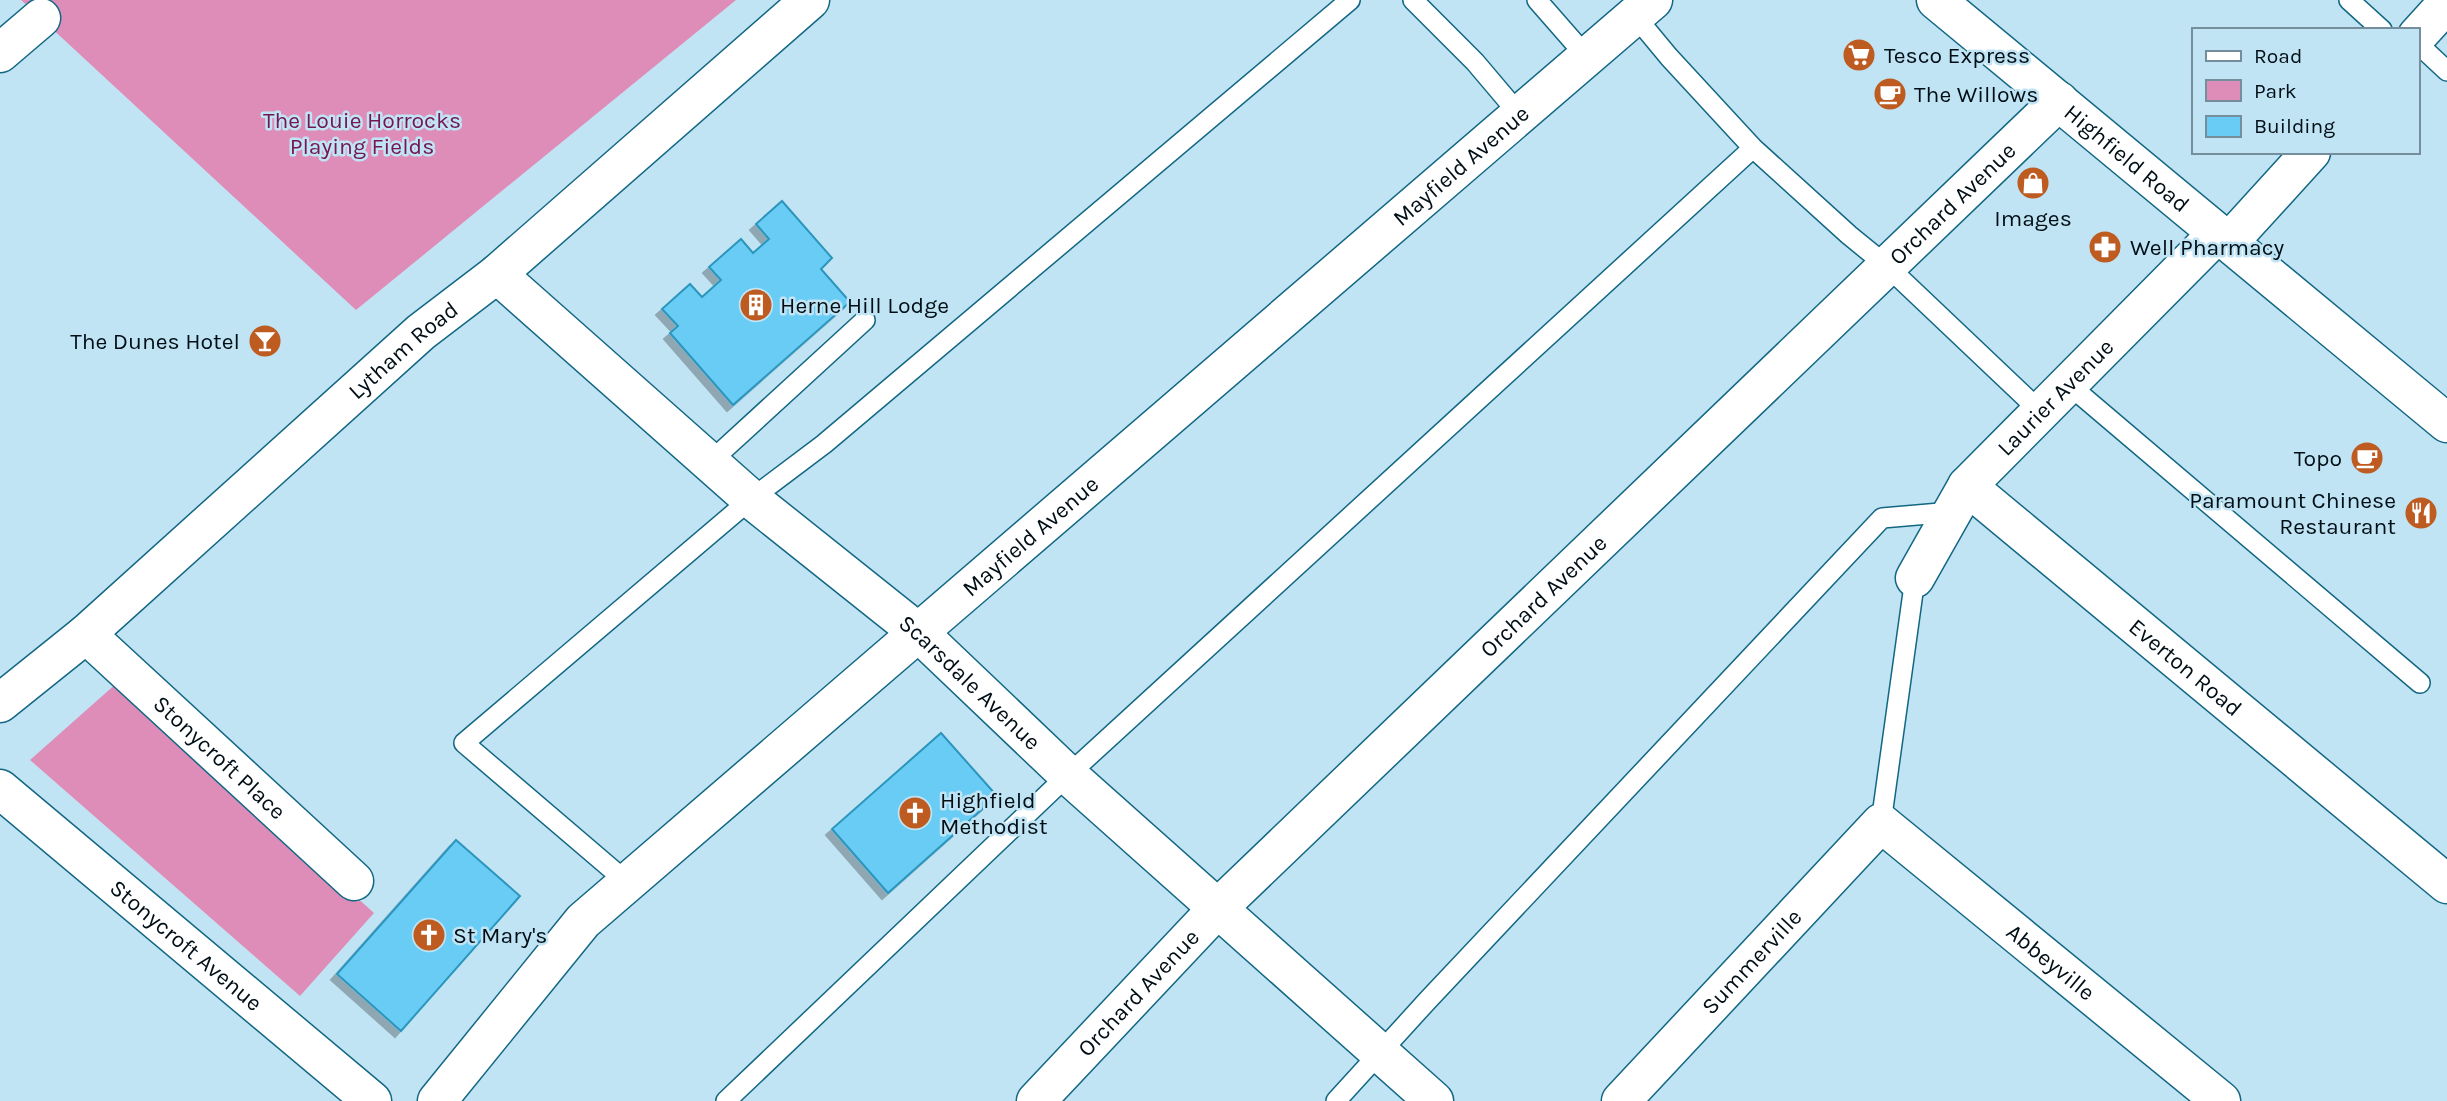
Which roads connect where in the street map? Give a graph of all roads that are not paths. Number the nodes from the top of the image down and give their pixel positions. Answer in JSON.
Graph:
{"nodes":[{"id":1,"x":810,"y":0,"type":"edge"},
{"id":2,"x":1350,"y":0,"type":"edge"},
{"id":3,"x":1413,"y":0,"type":"edge"},
{"id":4,"x":1537,"y":0,"type":"edge"},
{"id":5,"x":1937,"y":0,"type":"edge"},
{"id":6,"x":2348,"y":0,"type":"edge"},
{"id":7,"x":2447,"y":4,"type":"edge"},
{"id":8,"x":1644,"y":8,"type":"edge"},
{"id":9,"x":41,"y":18,"type":"dead end"},
{"id":10,"x":2380,"y":28,"type":"edge"},
{"id":11,"x":2419,"y":34,"type":"edge"},
{"id":12,"x":2419,"y":45,"type":"edge"},
{"id":13,"x":0,"y":53,"type":"edge"},
{"id":14,"x":1586,"y":56,"type":"junction"},
{"id":15,"x":2447,"y":71,"type":"edge"},
{"id":16,"x":2059,"y":101,"type":"junction"},
{"id":17,"x":1519,"y":114,"type":"junction"},
{"id":18,"x":1753,"y":148,"type":"junction"},
{"id":19,"x":2309,"y":154,"type":"edge"},
{"id":20,"x":2223,"y":237,"type":"junction"},
{"id":21,"x":1887,"y":266,"type":"junction"},
{"id":22,"x":497,"y":274,"type":"junction"},
{"id":23,"x":865,"y":320,"type":"dead end"},
{"id":24,"x":2068,"y":384,"type":"junction"},
{"id":25,"x":2040,"y":412,"type":"junction"},
{"id":26,"x":2447,"y":423,"type":"edge"},
{"id":27,"x":710,"y":462,"type":"junction"},
{"id":28,"x":751,"y":499,"type":"junction"},
{"id":29,"x":1960,"y":499,"type":"junction"},
{"id":30,"x":1915,"y":578,"type":"joint"},
{"id":31,"x":919,"y":633,"type":"junction"},
{"id":32,"x":86,"y":634,"type":"junction"},
{"id":33,"x":2420,"y":683,"type":"dead end"},
{"id":34,"x":0,"y":703,"type":"edge"},
{"id":35,"x":1068,"y":775,"type":"junction"},
{"id":36,"x":0,"y":789,"type":"edge"},
{"id":37,"x":1881,"y":823,"type":"junction"},
{"id":38,"x":354,"y":881,"type":"dead end"},
{"id":39,"x":628,"y":883,"type":"junction"},
{"id":40,"x":2447,"y":884,"type":"edge"},
{"id":41,"x":1217,"y":909,"type":"junction"},
{"id":42,"x":1379,"y":1054,"type":"junction"},
{"id":43,"x":372,"y":1101,"type":"edge"},
{"id":44,"x":437,"y":1101,"type":"edge"},
{"id":45,"x":726,"y":1101,"type":"edge"},
{"id":46,"x":1036,"y":1101,"type":"edge"},
{"id":47,"x":1336,"y":1101,"type":"edge"},
{"id":48,"x":1434,"y":1101,"type":"edge"},
{"id":49,"x":1621,"y":1101,"type":"edge"},
{"id":50,"x":2221,"y":1101,"type":"edge"}],
"edges":[{"from":1,"to":22,"type":"street","name":"Lytham Road"},
{"from":2,"to":28,"type":"lane"},
{"from":3,"to":17,"type":"lane"},
{"from":4,"to":14,"type":"lane"},
{"from":5,"to":16,"type":"street","name":"Highfield Road"},
{"from":6,"to":10,"type":"lane"},
{"from":7,"to":11,"type":"street"},
{"from":8,"to":14,"type":"street","name":"Mayfield Avenue"},
{"from":8,"to":18,"type":"lane"},
{"from":9,"to":13,"type":"street"},
{"from":12,"to":15,"type":"lane"},
{"from":14,"to":17,"type":"street","name":"Mayfield Avenue"},
{"from":16,"to":20,"type":"street","name":"Highfield Road"},
{"from":16,"to":21,"type":"street","name":"Orchard Avenue"},
{"from":17,"to":31,"type":"street","name":"Mayfield Avenue"},
{"from":18,"to":21,"type":"lane"},
{"from":18,"to":35,"type":"lane"},
{"from":19,"to":20,"type":"street","name":"Laurier Avenue"},
{"from":20,"to":24,"type":"street","name":"Laurier Avenue"},
{"from":20,"to":26,"type":"street","name":"Highfield Road"},
{"from":21,"to":25,"type":"lane"},
{"from":21,"to":41,"type":"street","name":"Orchard Avenue"},
{"from":22,"to":27,"type":"street","name":"Scarsdale Avenue"},
{"from":22,"to":32,"type":"street","name":"Lytham Road"},
{"from":23,"to":27,"type":"lane"},
{"from":24,"to":25,"type":"street","name":"Laurier Avenue"},
{"from":24,"to":33,"type":"lane"},
{"from":25,"to":29,"type":"street","name":"Laurier Avenue"},
{"from":27,"to":28,"type":"street","name":"Scarsdale Avenue"},
{"from":28,"to":31,"type":"street","name":"Scarsdale Avenue"},
{"from":28,"to":39,"type":"lane"},
{"from":29,"to":30,"type":"street","name":"Laurier Avenue"},
{"from":29,"to":40,"type":"street","name":"Everton Road"},
{"from":29,"to":42,"type":"lane"},
{"from":30,"to":37,"type":"lane"},
{"from":31,"to":35,"type":"street","name":"Scarsdale Avenue"},
{"from":31,"to":39,"type":"street","name":"Mayfield Avenue"},
{"from":32,"to":34,"type":"street","name":"Lytham Road"},
{"from":32,"to":38,"type":"street","name":"Stonycroft Place"},
{"from":35,"to":41,"type":"street","name":"Scarsdale Avenue"},
{"from":35,"to":45,"type":"lane"},
{"from":36,"to":43,"type":"street","name":"Stonycroft Avenue"},
{"from":37,"to":49,"type":"street","name":"Summerville"},
{"from":37,"to":50,"type":"street","name":"Abbeyville"},
{"from":39,"to":44,"type":"street","name":"Mayfield Avenue"},
{"from":41,"to":42,"type":"street","name":"Scarsdale Avenue"},
{"from":41,"to":46,"type":"street","name":"Orchard Avenue"},
{"from":42,"to":47,"type":"lane"},
{"from":42,"to":48,"type":"street","name":"Scarsdale Avenue"}]}
